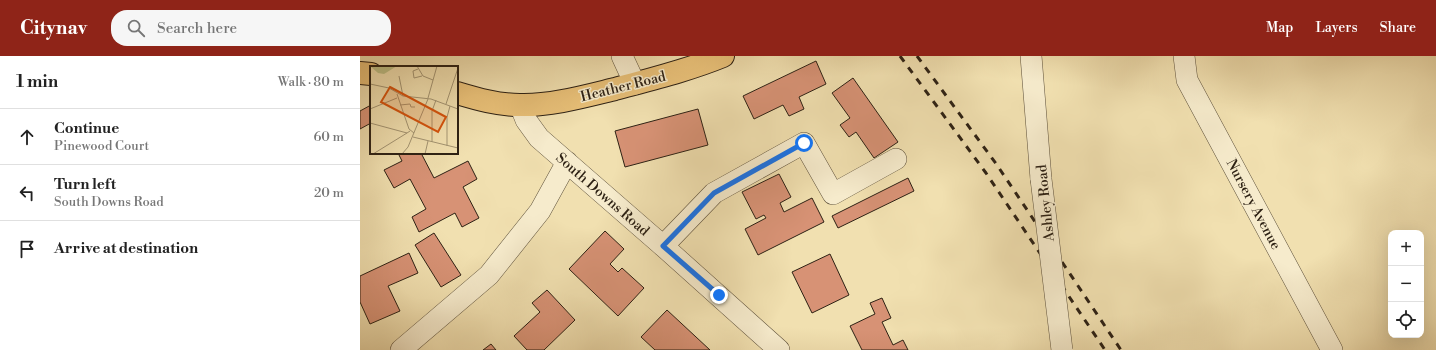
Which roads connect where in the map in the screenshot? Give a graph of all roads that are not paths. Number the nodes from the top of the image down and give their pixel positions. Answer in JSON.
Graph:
{"nodes":[{"id":1,"x":622,"y":56,"type":"edge"},
{"id":2,"x":723,"y":56,"type":"edge"},
{"id":3,"x":1031,"y":56,"type":"edge"},
{"id":4,"x":1184,"y":56,"type":"edge"},
{"id":5,"x":360,"y":73,"type":"edge"},
{"id":6,"x":370,"y":74,"type":"edge"},
{"id":7,"x":635,"y":84,"type":"junction"},
{"id":8,"x":458,"y":93,"type":"edge"},
{"id":9,"x":520,"y":105,"type":"junction"},
{"id":10,"x":896,"y":160,"type":"dead end"},
{"id":11,"x":567,"y":162,"type":"junction"},
{"id":12,"x":663,"y":246,"type":"junction"},
{"id":13,"x":401,"y":350,"type":"edge"},
{"id":14,"x":779,"y":350,"type":"edge"},
{"id":15,"x":1062,"y":350,"type":"edge"},
{"id":16,"x":1332,"y":350,"type":"edge"}],
"edges":[{"from":1,"to":7,"type":"street"},
{"from":2,"to":7,"type":"main road","name":"Heather Road"},
{"from":3,"to":15,"type":"street","name":"Ashley Road","bridge":true},
{"from":4,"to":16,"type":"street","name":"Nursery Avenue"},
{"from":5,"to":6,"type":"main road"},
{"from":7,"to":9,"type":"main road","name":"Heather Road"},
{"from":8,"to":9,"type":"main road"},
{"from":9,"to":11,"type":"street","name":"South Downs Road"},
{"from":10,"to":12,"type":"street"},
{"from":11,"to":12,"type":"street","name":"South Downs Road"},
{"from":11,"to":13,"type":"street"},
{"from":12,"to":14,"type":"street","name":"South Downs Road"}]}
